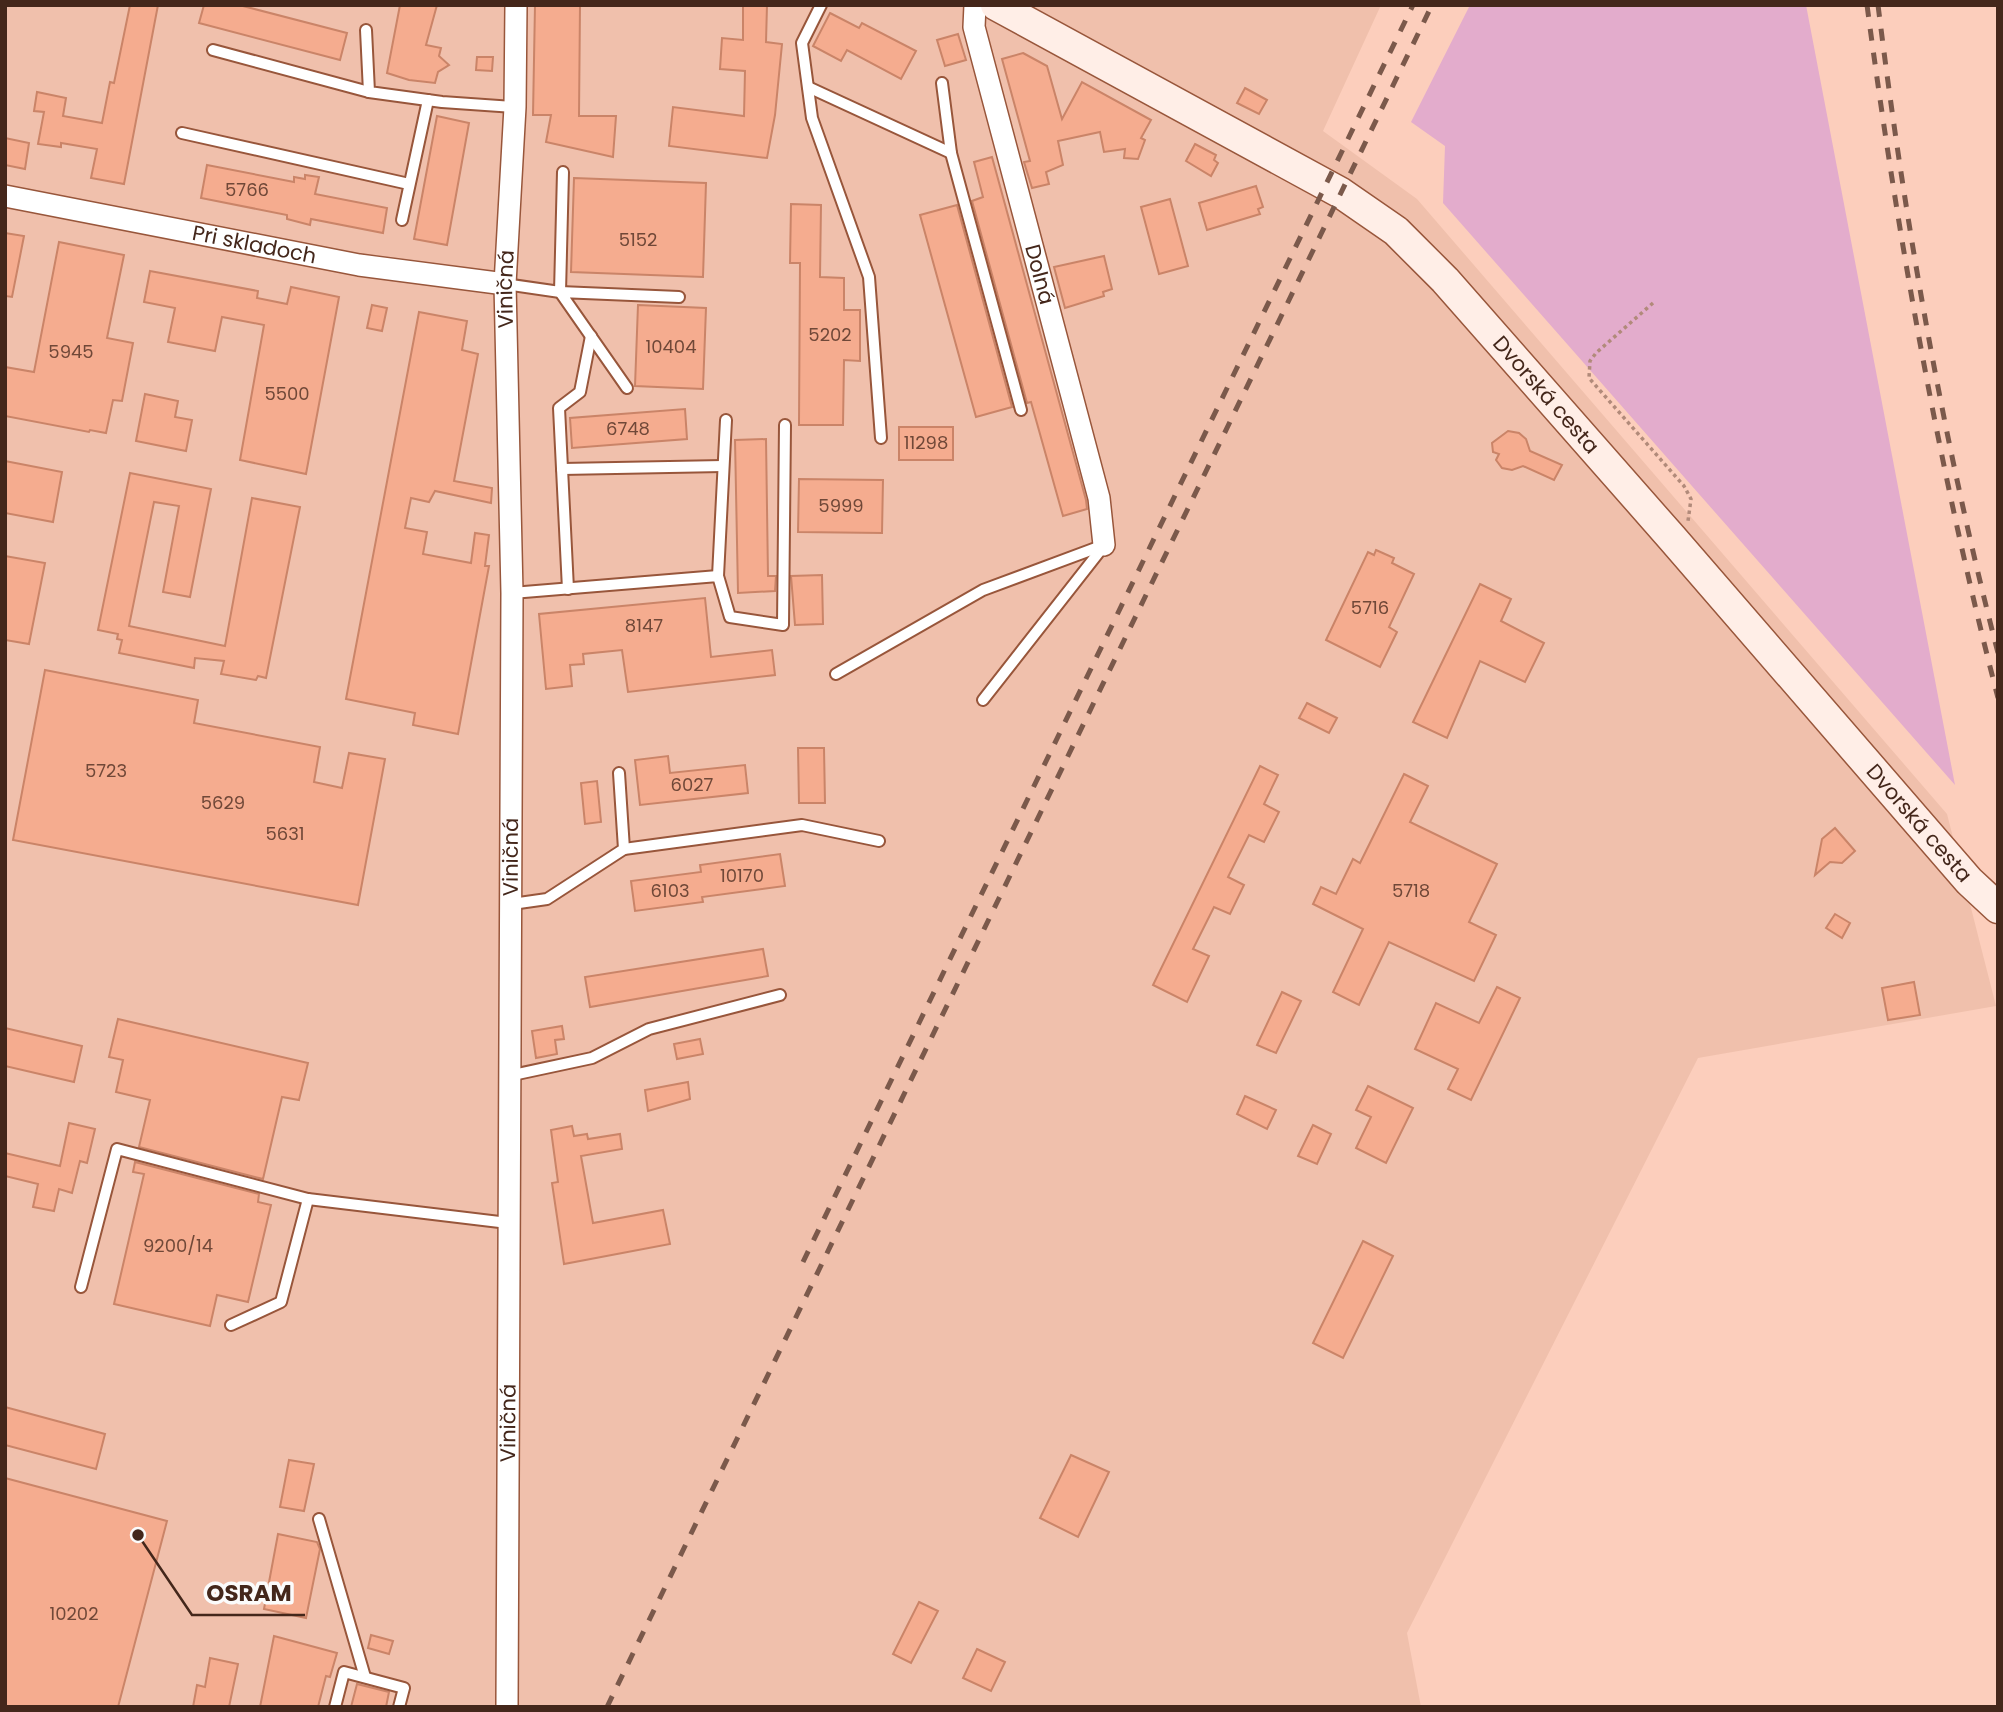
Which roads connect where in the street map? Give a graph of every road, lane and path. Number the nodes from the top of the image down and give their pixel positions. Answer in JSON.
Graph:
{"nodes":[{"id":1,"x":516,"y":5,"type":"edge"},
{"id":2,"x":821,"y":5,"type":"edge"},
{"id":3,"x":975,"y":5,"type":"edge"},
{"id":4,"x":996,"y":5,"type":"edge"},
{"id":5,"x":366,"y":30,"type":"dead end"},
{"id":6,"x":213,"y":50,"type":"dead end"},
{"id":7,"x":942,"y":83,"type":"dead end"},
{"id":8,"x":808,"y":87,"type":"junction"},
{"id":9,"x":369,"y":92,"type":"junction"},
{"id":10,"x":428,"y":100,"type":"junction"},
{"id":11,"x":515,"y":107,"type":"junction"},
{"id":12,"x":182,"y":133,"type":"dead end"},
{"id":13,"x":951,"y":153,"type":"junction"},
{"id":14,"x":563,"y":172,"type":"dead end"},
{"id":15,"x":410,"y":184,"type":"junction"},
{"id":16,"x":5,"y":196,"type":"edge"},
{"id":17,"x":402,"y":220,"type":"dead end"},
{"id":18,"x":505,"y":284,"type":"junction"},
{"id":19,"x":561,"y":292,"type":"junction"},
{"id":20,"x":679,"y":297,"type":"dead end"},
{"id":21,"x":1653,"y":303,"type":"dead end"},
{"id":22,"x":591,"y":336,"type":"junction"},
{"id":23,"x":626,"y":388,"type":"dead end"},
{"id":24,"x":1021,"y":410,"type":"dead end"},
{"id":25,"x":726,"y":420,"type":"dead end"},
{"id":26,"x":785,"y":425,"type":"dead end"},
{"id":27,"x":881,"y":438,"type":"dead end"},
{"id":28,"x":723,"y":466,"type":"junction"},
{"id":29,"x":562,"y":469,"type":"junction"},
{"id":30,"x":1672,"y":538,"type":"junction"},
{"id":31,"x":1104,"y":545,"type":"junction"},
{"id":32,"x":719,"y":576,"type":"junction"},
{"id":33,"x":568,"y":589,"type":"junction"},
{"id":34,"x":512,"y":593,"type":"junction"},
{"id":35,"x":836,"y":674,"type":"dead end"},
{"id":36,"x":983,"y":700,"type":"dead end"},
{"id":37,"x":619,"y":773,"type":"dead end"},
{"id":38,"x":879,"y":841,"type":"dead end"},
{"id":39,"x":624,"y":849,"type":"junction"},
{"id":40,"x":512,"y":904,"type":"junction"},
{"id":41,"x":1998,"y":908,"type":"edge"},
{"id":42,"x":780,"y":995,"type":"dead end"},
{"id":43,"x":508,"y":1076,"type":"junction"},
{"id":44,"x":308,"y":1199,"type":"junction"},
{"id":45,"x":508,"y":1223,"type":"junction"},
{"id":46,"x":81,"y":1287,"type":"dead end"},
{"id":47,"x":231,"y":1325,"type":"dead end"},
{"id":48,"x":319,"y":1519,"type":"dead end"},
{"id":49,"x":365,"y":1677,"type":"junction"},
{"id":50,"x":335,"y":1707,"type":"edge"},
{"id":51,"x":399,"y":1707,"type":"edge"},
{"id":52,"x":507,"y":1707,"type":"edge"}],
"edges":[{"from":1,"to":11,"type":"street","name":"Viničná"},
{"from":2,"to":8,"type":"lane"},
{"from":3,"to":31,"type":"street","name":"Dolná"},
{"from":4,"to":30,"type":"street","name":"Dvorská cesta"},
{"from":5,"to":9,"type":"lane"},
{"from":6,"to":9,"type":"lane"},
{"from":7,"to":13,"type":"lane"},
{"from":8,"to":13,"type":"lane"},
{"from":8,"to":27,"type":"lane"},
{"from":9,"to":10,"type":"lane"},
{"from":10,"to":11,"type":"lane"},
{"from":10,"to":15,"type":"lane"},
{"from":11,"to":18,"type":"street","name":"Viničná"},
{"from":12,"to":15,"type":"lane"},
{"from":13,"to":24,"type":"lane"},
{"from":14,"to":19,"type":"lane"},
{"from":15,"to":17,"type":"lane"},
{"from":16,"to":18,"type":"street","name":"Pri skladoch"},
{"from":18,"to":19,"type":"lane"},
{"from":18,"to":34,"type":"street","name":"Viničná"},
{"from":19,"to":20,"type":"lane"},
{"from":19,"to":22,"type":"lane"},
{"from":21,"to":30,"type":"path"},
{"from":22,"to":23,"type":"lane"},
{"from":22,"to":29,"type":"lane"},
{"from":25,"to":28,"type":"lane"},
{"from":26,"to":32,"type":"lane"},
{"from":28,"to":29,"type":"lane"},
{"from":28,"to":32,"type":"lane"},
{"from":29,"to":33,"type":"lane"},
{"from":30,"to":41,"type":"street","name":"Dvorská cesta"},
{"from":31,"to":35,"type":"lane"},
{"from":31,"to":36,"type":"lane"},
{"from":32,"to":33,"type":"lane"},
{"from":33,"to":34,"type":"lane"},
{"from":34,"to":40,"type":"street","name":"Viničná"},
{"from":37,"to":39,"type":"lane"},
{"from":38,"to":39,"type":"lane"},
{"from":39,"to":40,"type":"lane"},
{"from":40,"to":43,"type":"street","name":"Viničná"},
{"from":42,"to":43,"type":"lane"},
{"from":43,"to":45,"type":"street","name":"Viničná"},
{"from":44,"to":45,"type":"lane"},
{"from":44,"to":46,"type":"lane"},
{"from":44,"to":47,"type":"lane"},
{"from":45,"to":52,"type":"street","name":"Viničná"},
{"from":48,"to":49,"type":"lane"},
{"from":49,"to":50,"type":"lane"},
{"from":49,"to":51,"type":"lane"}]}
